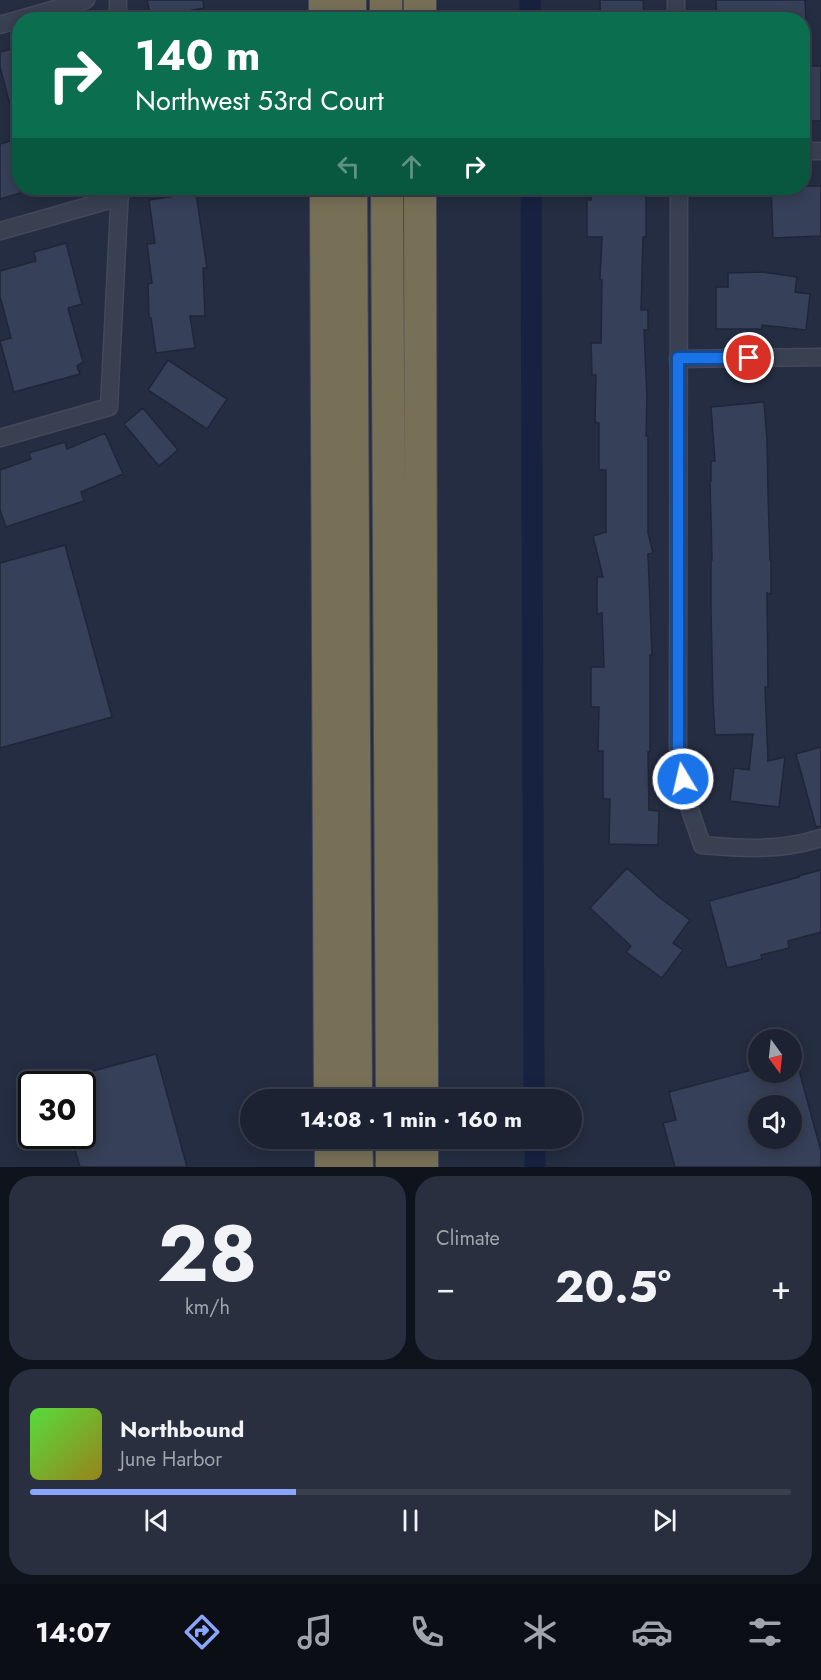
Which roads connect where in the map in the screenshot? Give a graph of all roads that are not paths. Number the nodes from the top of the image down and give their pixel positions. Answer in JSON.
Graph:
{"nodes":[{"id":1,"x":86,"y":0,"type":"edge"},
{"id":2,"x":45,"y":12,"type":"edge"},
{"id":3,"x":111,"y":195,"type":"edge"},
{"id":4,"x":120,"y":195,"type":"edge"},
{"id":5,"x":326,"y":195,"type":"edge"},
{"id":6,"x":351,"y":195,"type":"edge"},
{"id":7,"x":387,"y":195,"type":"edge"},
{"id":8,"x":420,"y":195,"type":"edge"},
{"id":9,"x":679,"y":195,"type":"edge"},
{"id":10,"x":0,"y":231,"type":"edge"},
{"id":11,"x":821,"y":357,"type":"edge"},
{"id":12,"x":678,"y":358,"type":"junction"},
{"id":13,"x":0,"y":438,"type":"edge"},
{"id":14,"x":821,"y":838,"type":"edge"},
{"id":15,"x":330,"y":1089,"type":"edge"},
{"id":16,"x":356,"y":1089,"type":"edge"},
{"id":17,"x":392,"y":1089,"type":"edge"},
{"id":18,"x":422,"y":1089,"type":"edge"},
{"id":19,"x":331,"y":1149,"type":"edge"},
{"id":20,"x":356,"y":1149,"type":"edge"},
{"id":21,"x":392,"y":1149,"type":"edge"},
{"id":22,"x":422,"y":1149,"type":"edge"},
{"id":23,"x":331,"y":1167,"type":"edge"},
{"id":24,"x":357,"y":1167,"type":"edge"},
{"id":25,"x":392,"y":1167,"type":"edge"},
{"id":26,"x":422,"y":1167,"type":"edge"}],
"edges":[{"from":1,"to":2,"type":"street"},
{"from":3,"to":10,"type":"street"},
{"from":4,"to":13,"type":"street"},
{"from":5,"to":15,"type":"highway"},
{"from":6,"to":16,"type":"highway"},
{"from":7,"to":17,"type":"highway"},
{"from":8,"to":18,"type":"highway"},
{"from":9,"to":12,"type":"street"},
{"from":11,"to":12,"type":"street"},
{"from":12,"to":14,"type":"street"},
{"from":19,"to":23,"type":"highway"},
{"from":20,"to":24,"type":"highway"},
{"from":21,"to":25,"type":"highway"},
{"from":22,"to":26,"type":"highway"}]}
